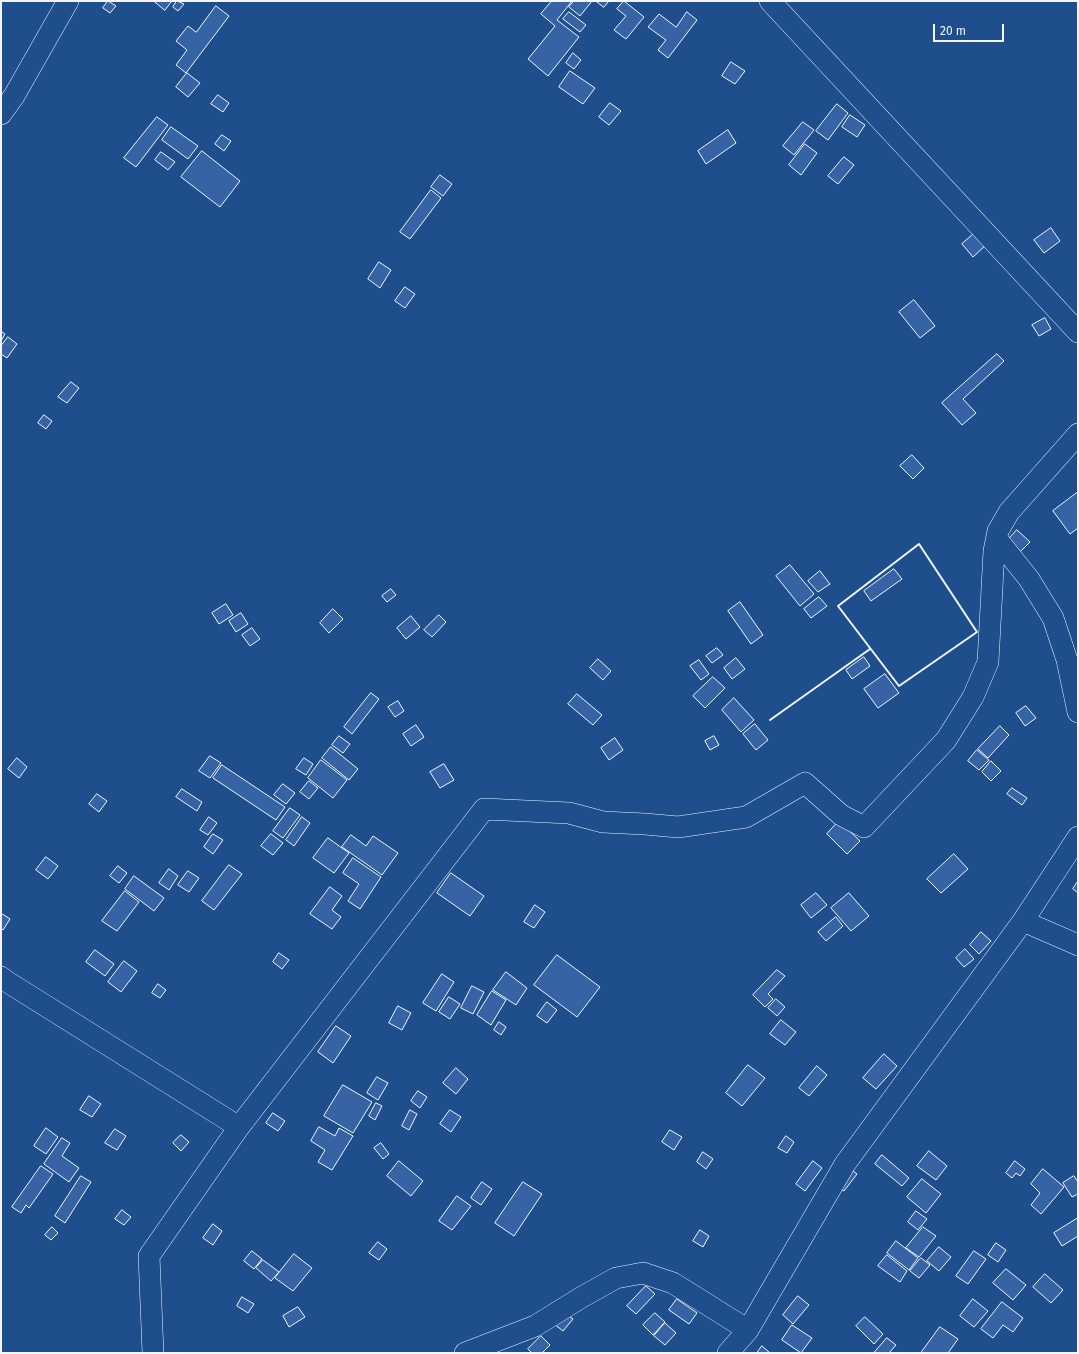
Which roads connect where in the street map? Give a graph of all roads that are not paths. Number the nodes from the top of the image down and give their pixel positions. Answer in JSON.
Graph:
{"nodes":[{"id":1,"x":68,"y":1,"type":"edge"},
{"id":2,"x":770,"y":1,"type":"edge"},
{"id":3,"x":1,"y":114,"type":"edge"},
{"id":4,"x":1078,"y":332,"type":"edge"},
{"id":5,"x":1078,"y":434,"type":"edge"},
{"id":6,"x":997,"y":539,"type":"junction"},
{"id":7,"x":1078,"y":712,"type":"edge"},
{"id":8,"x":1078,"y":837,"type":"edge"},
{"id":9,"x":1023,"y":922,"type":"junction"},
{"id":10,"x":1078,"y":945,"type":"edge"},
{"id":11,"x":2,"y":982,"type":"edge"},
{"id":12,"x":239,"y":1127,"type":"junction"},
{"id":13,"x":748,"y":1330,"type":"junction"},
{"id":14,"x":152,"y":1353,"type":"edge"},
{"id":15,"x":465,"y":1353,"type":"edge"},
{"id":16,"x":728,"y":1353,"type":"edge"}],
"edges":[{"from":1,"to":3,"type":"street"},
{"from":2,"to":4,"type":"street"},
{"from":5,"to":6,"type":"street"},
{"from":6,"to":7,"type":"street"},
{"from":6,"to":12,"type":"street"},
{"from":8,"to":9,"type":"street"},
{"from":9,"to":10,"type":"street"},
{"from":9,"to":13,"type":"street"},
{"from":11,"to":12,"type":"street"},
{"from":12,"to":14,"type":"street"},
{"from":13,"to":15,"type":"street"},
{"from":13,"to":16,"type":"street"}]}
